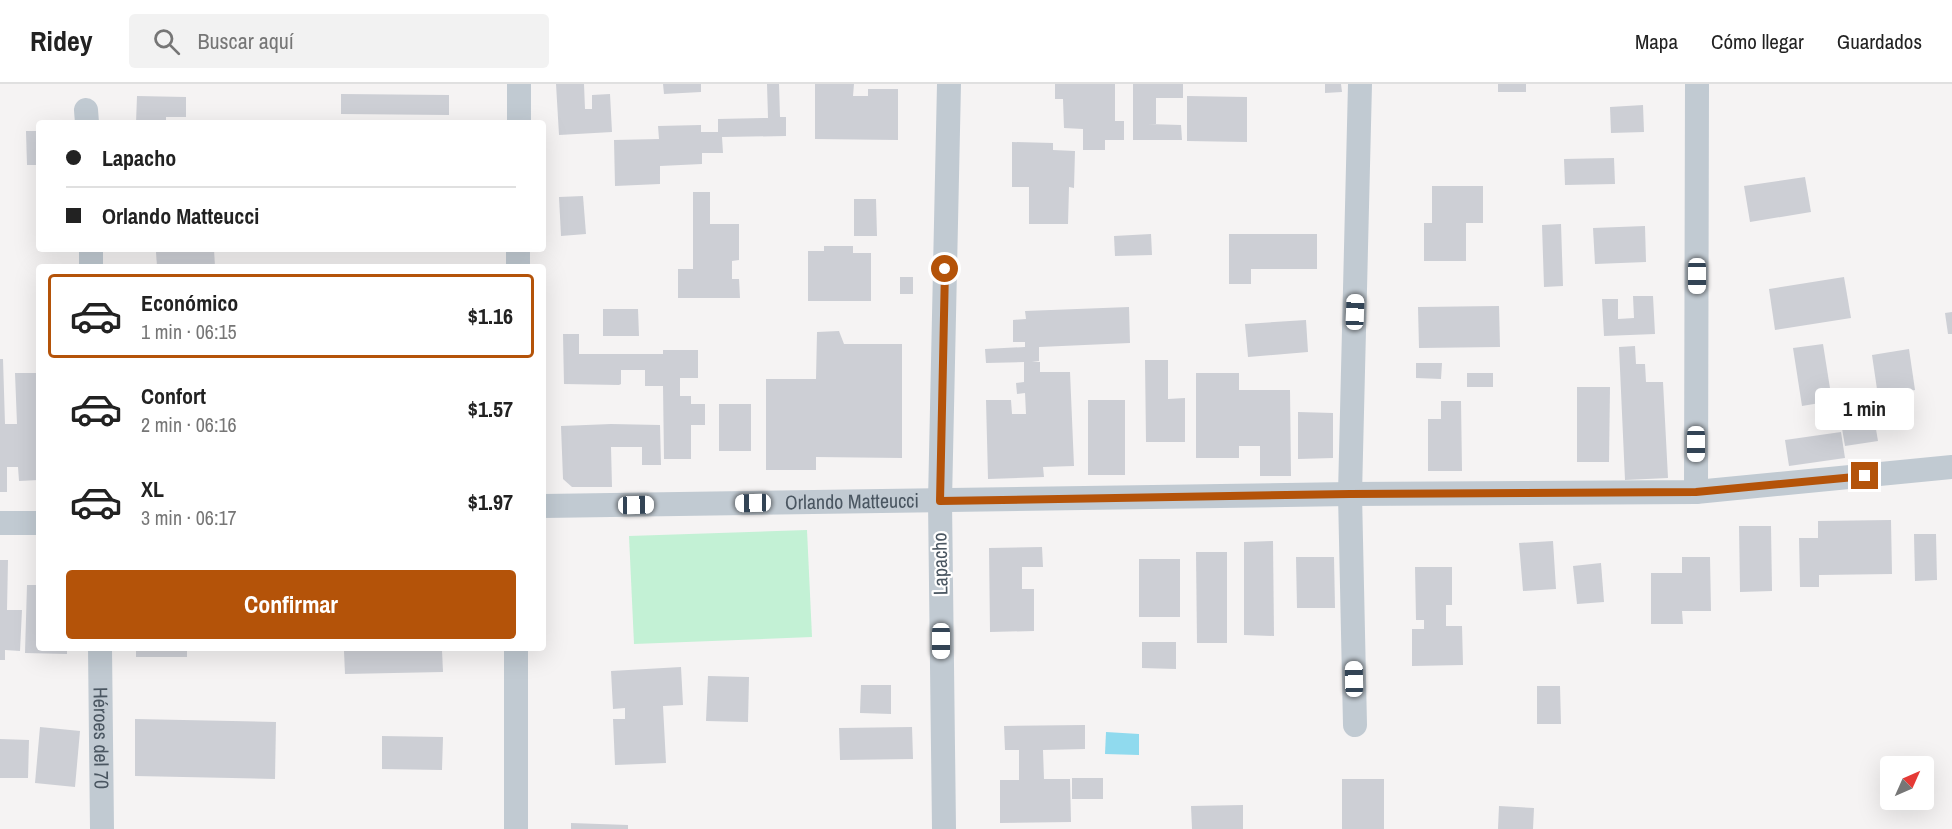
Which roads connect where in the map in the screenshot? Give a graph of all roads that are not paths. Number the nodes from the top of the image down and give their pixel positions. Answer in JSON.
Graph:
{"nodes":[{"id":1,"x":519,"y":84,"type":"edge"},
{"id":2,"x":949,"y":84,"type":"edge"},
{"id":3,"x":1360,"y":84,"type":"edge"},
{"id":4,"x":1697,"y":84,"type":"edge"},
{"id":5,"x":519,"y":120,"type":"edge"},
{"id":6,"x":1952,"y":467,"type":"edge"},
{"id":7,"x":1696,"y":492,"type":"junction"},
{"id":8,"x":1350,"y":494,"type":"junction"},
{"id":9,"x":940,"y":501,"type":"junction"},
{"id":10,"x":546,"y":506,"type":"edge"},
{"id":11,"x":0,"y":523,"type":"edge"},
{"id":12,"x":36,"y":523,"type":"edge"},
{"id":13,"x":100,"y":651,"type":"edge"},
{"id":14,"x":516,"y":651,"type":"edge"},
{"id":15,"x":1355,"y":725,"type":"dead end"},
{"id":16,"x":102,"y":829,"type":"edge"},
{"id":17,"x":516,"y":829,"type":"edge"},
{"id":18,"x":944,"y":829,"type":"edge"}],
"edges":[{"from":1,"to":5,"type":"street"},
{"from":2,"to":9,"type":"street","name":"Lapacho"},
{"from":3,"to":8,"type":"street"},
{"from":4,"to":7,"type":"street"},
{"from":6,"to":7,"type":"street","name":"Orlando Matteucci"},
{"from":7,"to":8,"type":"street","name":"Orlando Matteucci"},
{"from":8,"to":9,"type":"street","name":"Orlando Matteucci"},
{"from":8,"to":15,"type":"street"},
{"from":9,"to":10,"type":"street","name":"Orlando Matteucci"},
{"from":9,"to":18,"type":"street","name":"Lapacho"},
{"from":11,"to":12,"type":"street"},
{"from":13,"to":16,"type":"street","name":"Héroes del 70"},
{"from":14,"to":17,"type":"street"}]}
